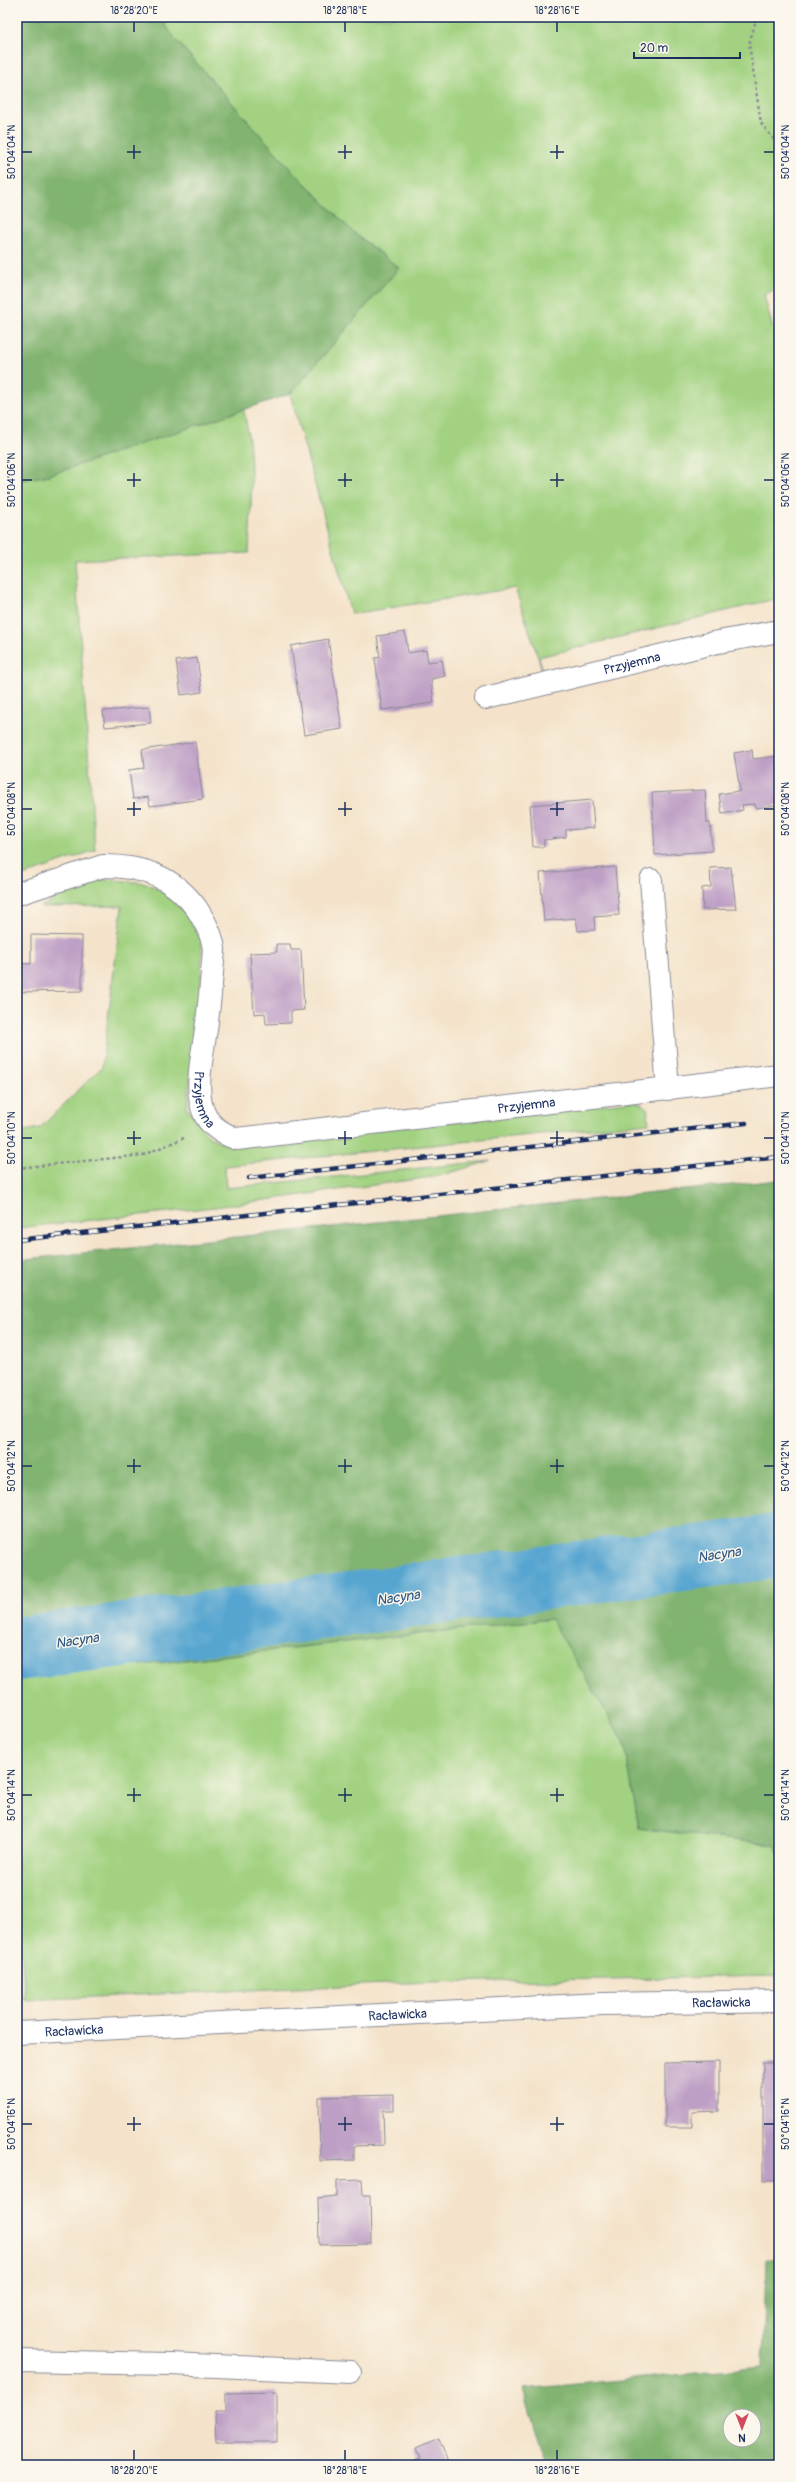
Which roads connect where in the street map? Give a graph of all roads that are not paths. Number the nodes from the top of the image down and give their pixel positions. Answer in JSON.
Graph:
{"nodes":[{"id":1,"x":779,"y":631,"type":"edge"},
{"id":2,"x":486,"y":698,"type":"dead end"},
{"id":3,"x":651,"y":880,"type":"dead end"},
{"id":4,"x":17,"y":894,"type":"edge"},
{"id":5,"x":779,"y":1076,"type":"edge"},
{"id":6,"x":668,"y":1090,"type":"junction"},
{"id":7,"x":779,"y":2001,"type":"edge"},
{"id":8,"x":17,"y":2033,"type":"edge"},
{"id":9,"x":17,"y":2361,"type":"edge"},
{"id":10,"x":350,"y":2372,"type":"dead end"}],
"edges":[{"from":1,"to":2,"type":"street","name":"Przyjemna"},
{"from":3,"to":6,"type":"street"},
{"from":4,"to":6,"type":"street","name":"Przyjemna"},
{"from":5,"to":6,"type":"street","name":"Przyjemna"},
{"from":7,"to":8,"type":"street","name":"Racławicka"},
{"from":9,"to":10,"type":"street"}]}
